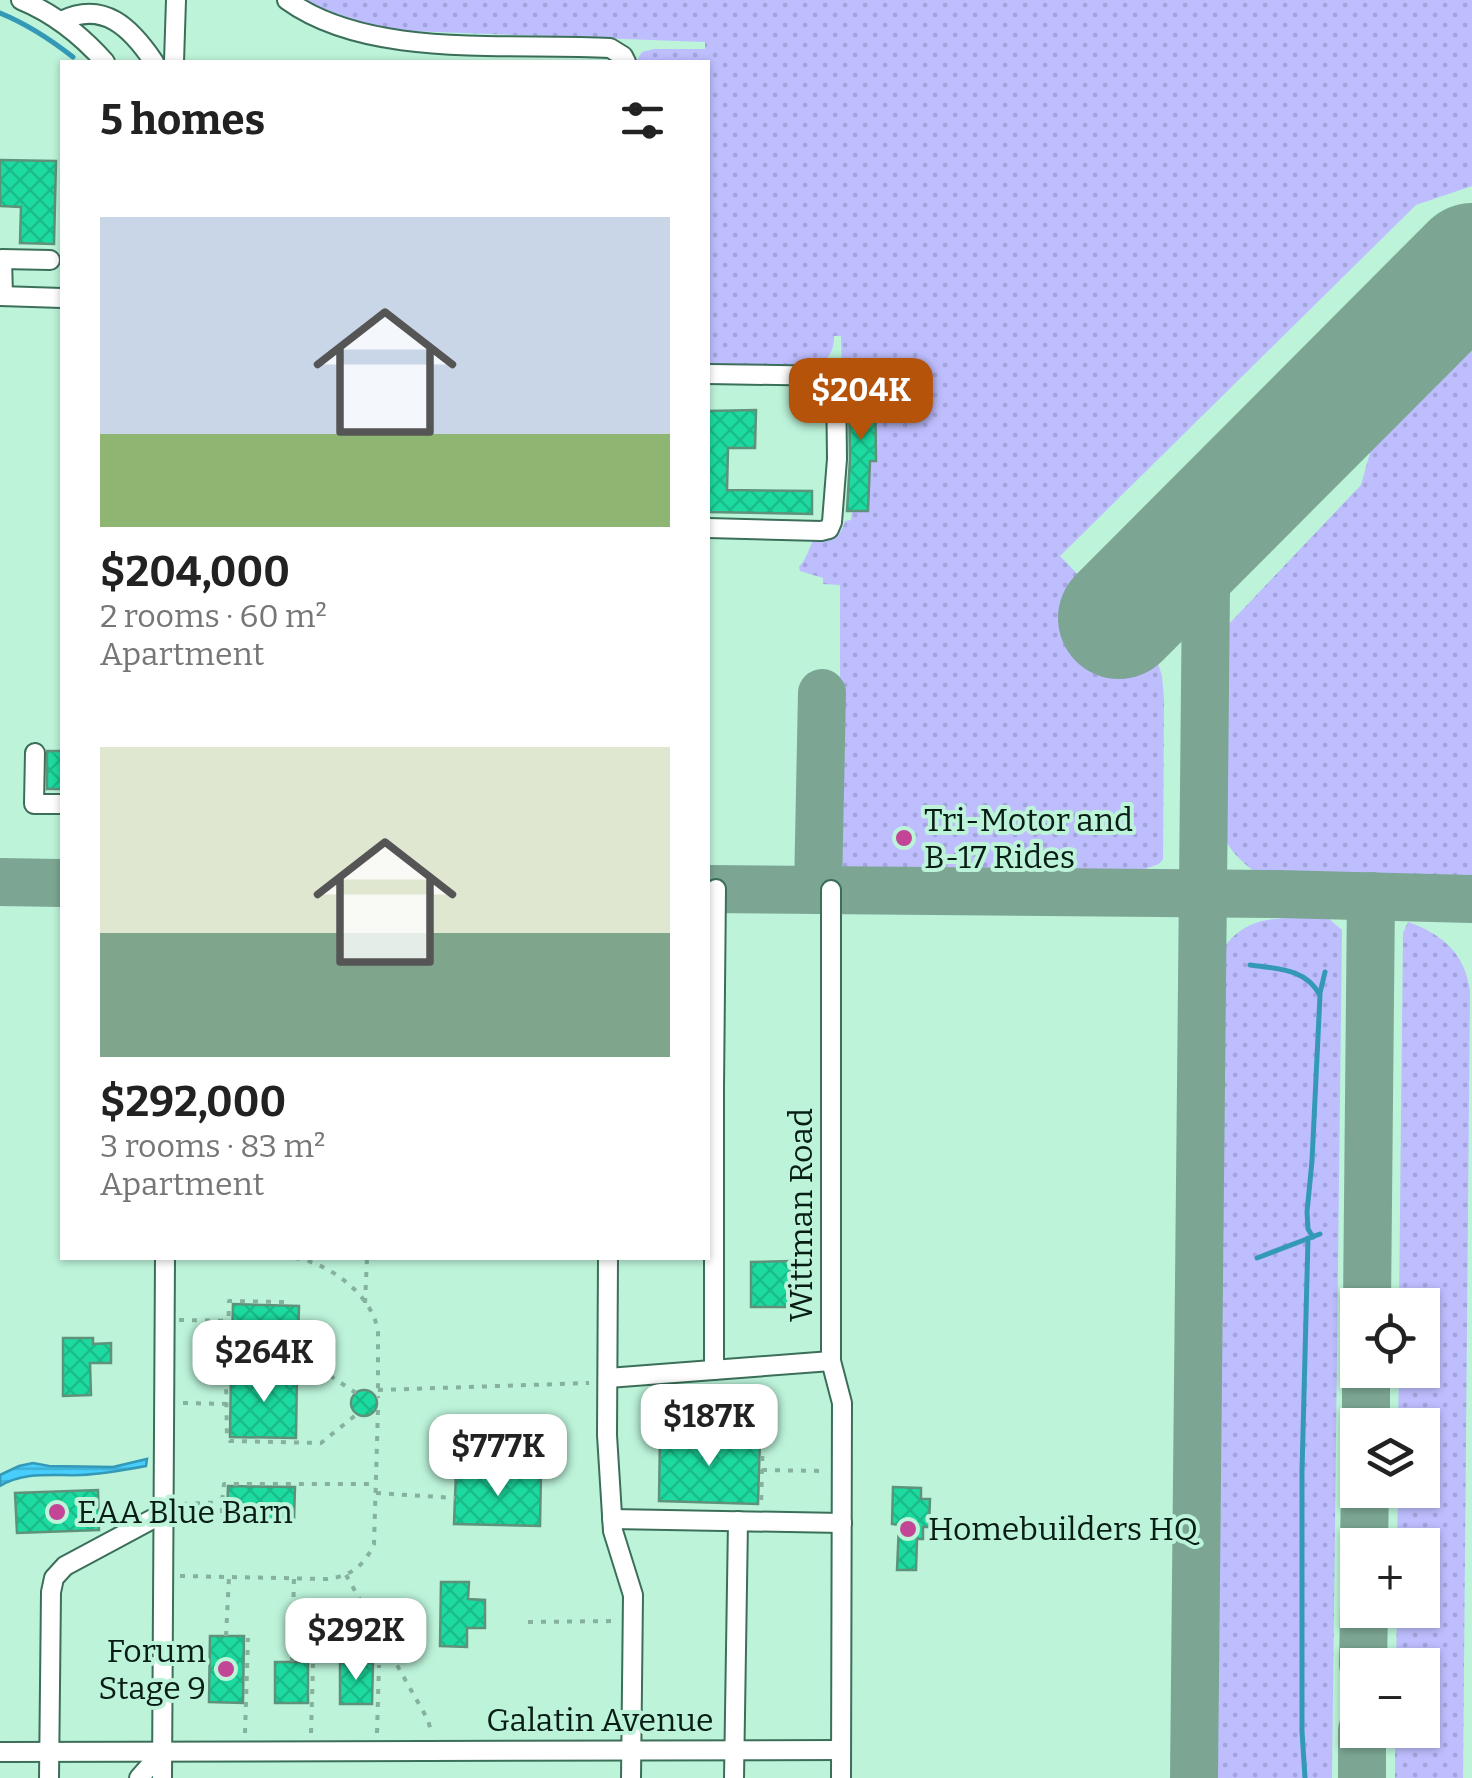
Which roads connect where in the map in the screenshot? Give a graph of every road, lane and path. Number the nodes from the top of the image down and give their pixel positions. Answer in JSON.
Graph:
{"nodes":[{"id":1,"x":21,"y":0,"type":"edge"},
{"id":2,"x":176,"y":0,"type":"edge"},
{"id":3,"x":287,"y":0,"type":"edge"},
{"id":4,"x":61,"y":21,"type":"junction"},
{"id":5,"x":624,"y":59,"type":"edge"},
{"id":6,"x":103,"y":60,"type":"edge"},
{"id":7,"x":153,"y":60,"type":"edge"},
{"id":8,"x":174,"y":60,"type":"edge"},
{"id":9,"x":50,"y":260,"type":"dead end"},
{"id":10,"x":1,"y":296,"type":"edge"},
{"id":11,"x":60,"y":298,"type":"edge"},
{"id":12,"x":710,"y":374,"type":"edge"},
{"id":13,"x":710,"y":528,"type":"edge"},
{"id":14,"x":35,"y":752,"type":"dead end"},
{"id":15,"x":60,"y":804,"type":"edge"},
{"id":16,"x":716,"y":889,"type":"dead end"},
{"id":17,"x":831,"y":890,"type":"dead end"},
{"id":18,"x":165,"y":1260,"type":"edge"},
{"id":19,"x":304,"y":1260,"type":"edge"},
{"id":20,"x":367,"y":1260,"type":"edge"},
{"id":21,"x":608,"y":1260,"type":"edge"},
{"id":22,"x":284,"y":1302,"type":"dead end"},
{"id":23,"x":365,"y":1304,"type":"junction"},
{"id":24,"x":164,"y":1320,"type":"junction"},
{"id":25,"x":230,"y":1322,"type":"junction"},
{"id":26,"x":831,"y":1360,"type":"junction"},
{"id":27,"x":315,"y":1369,"type":"junction"},
{"id":28,"x":714,"y":1370,"type":"junction"},
{"id":29,"x":608,"y":1378,"type":"junction"},
{"id":30,"x":378,"y":1390,"type":"junction"},
{"id":31,"x":356,"y":1393,"type":"dead end"},
{"id":32,"x":378,"y":1398,"type":"dead end"},
{"id":33,"x":164,"y":1402,"type":"junction"},
{"id":34,"x":228,"y":1404,"type":"junction"},
{"id":35,"x":378,"y":1409,"type":"dead end"},
{"id":36,"x":357,"y":1414,"type":"dead end"},
{"id":37,"x":734,"y":1433,"type":"dead end"},
{"id":38,"x":762,"y":1470,"type":"junction"},
{"id":39,"x":842,"y":1472,"type":"junction"},
{"id":40,"x":376,"y":1484,"type":"junction"},
{"id":41,"x":376,"y":1493,"type":"junction"},
{"id":42,"x":455,"y":1498,"type":"dead end"},
{"id":43,"x":224,"y":1502,"type":"junction"},
{"id":44,"x":162,"y":1509,"type":"junction"},
{"id":45,"x":612,"y":1520,"type":"junction"},
{"id":46,"x":738,"y":1521,"type":"junction"},
{"id":47,"x":760,"y":1522,"type":"junction"},
{"id":48,"x":278,"y":1523,"type":"dead end"},
{"id":49,"x":842,"y":1523,"type":"junction"},
{"id":50,"x":346,"y":1575,"type":"junction"},
{"id":51,"x":162,"y":1577,"type":"junction"},
{"id":52,"x":228,"y":1577,"type":"junction"},
{"id":53,"x":294,"y":1578,"type":"junction"},
{"id":54,"x":359,"y":1598,"type":"junction"},
{"id":55,"x":632,"y":1621,"type":"junction"},
{"id":56,"x":528,"y":1622,"type":"dead end"},
{"id":57,"x":226,"y":1636,"type":"dead end"},
{"id":58,"x":248,"y":1638,"type":"dead end"},
{"id":59,"x":292,"y":1662,"type":"dead end"},
{"id":60,"x":313,"y":1664,"type":"dead end"},
{"id":61,"x":358,"y":1664,"type":"dead end"},
{"id":62,"x":379,"y":1665,"type":"dead end"},
{"id":63,"x":431,"y":1731,"type":"dead end"},
{"id":64,"x":632,"y":1750,"type":"junction"},
{"id":65,"x":735,"y":1750,"type":"junction"},
{"id":66,"x":841,"y":1750,"type":"junction"},
{"id":67,"x":245,"y":1751,"type":"junction"},
{"id":68,"x":310,"y":1751,"type":"junction"},
{"id":69,"x":377,"y":1751,"type":"junction"},
{"id":70,"x":0,"y":1752,"type":"edge"},
{"id":71,"x":50,"y":1752,"type":"junction"},
{"id":72,"x":162,"y":1752,"type":"junction"},
{"id":73,"x":50,"y":1778,"type":"edge"},
{"id":74,"x":139,"y":1778,"type":"edge"},
{"id":75,"x":162,"y":1778,"type":"edge"},
{"id":76,"x":631,"y":1778,"type":"edge"},
{"id":77,"x":734,"y":1778,"type":"edge"},
{"id":78,"x":840,"y":1778,"type":"edge"}],
"edges":[{"from":1,"to":4,"type":"lane"},
{"from":2,"to":8,"type":"lane"},
{"from":3,"to":5,"type":"lane"},
{"from":4,"to":6,"type":"lane"},
{"from":4,"to":7,"type":"lane"},
{"from":9,"to":10,"type":"lane"},
{"from":10,"to":11,"type":"lane"},
{"from":12,"to":13,"type":"lane"},
{"from":14,"to":15,"type":"lane"},
{"from":16,"to":28,"type":"lane"},
{"from":17,"to":26,"type":"lane","name":"Wittman Road"},
{"from":18,"to":24,"type":"lane"},
{"from":19,"to":23,"type":"path"},
{"from":20,"to":23,"type":"path"},
{"from":21,"to":29,"type":"lane"},
{"from":22,"to":25,"type":"path"},
{"from":23,"to":30,"type":"path"},
{"from":24,"to":25,"type":"path"},
{"from":24,"to":33,"type":"lane"},
{"from":25,"to":27,"type":"path"},
{"from":26,"to":28,"type":"lane"},
{"from":26,"to":39,"type":"lane","name":"Wittman Road"},
{"from":27,"to":31,"type":"path"},
{"from":27,"to":34,"type":"path"},
{"from":28,"to":29,"type":"lane"},
{"from":29,"to":30,"type":"path"},
{"from":29,"to":45,"type":"lane"},
{"from":30,"to":32,"type":"path"},
{"from":33,"to":34,"type":"path"},
{"from":33,"to":44,"type":"lane"},
{"from":34,"to":36,"type":"path"},
{"from":35,"to":40,"type":"path"},
{"from":37,"to":38,"type":"path"},
{"from":38,"to":39,"type":"path"},
{"from":38,"to":47,"type":"path"},
{"from":39,"to":49,"type":"lane","name":"Wittman Road"},
{"from":40,"to":41,"type":"path"},
{"from":40,"to":43,"type":"path"},
{"from":41,"to":42,"type":"path"},
{"from":41,"to":50,"type":"path"},
{"from":43,"to":44,"type":"path"},
{"from":43,"to":48,"type":"path"},
{"from":44,"to":51,"type":"lane"},
{"from":44,"to":71,"type":"lane"},
{"from":45,"to":46,"type":"lane"},
{"from":45,"to":55,"type":"lane"},
{"from":46,"to":47,"type":"lane"},
{"from":46,"to":65,"type":"lane"},
{"from":47,"to":49,"type":"lane"},
{"from":49,"to":66,"type":"lane","name":"Wittman Road"},
{"from":50,"to":53,"type":"path"},
{"from":50,"to":54,"type":"path"},
{"from":51,"to":52,"type":"path"},
{"from":51,"to":72,"type":"lane"},
{"from":52,"to":53,"type":"path"},
{"from":52,"to":57,"type":"path"},
{"from":53,"to":59,"type":"path"},
{"from":54,"to":61,"type":"path"},
{"from":54,"to":63,"type":"path"},
{"from":55,"to":56,"type":"path"},
{"from":55,"to":64,"type":"lane"},
{"from":58,"to":67,"type":"path"},
{"from":60,"to":68,"type":"path"},
{"from":62,"to":69,"type":"path"},
{"from":64,"to":65,"type":"lane","name":"Galatin Avenue"},
{"from":64,"to":69,"type":"lane","name":"Galatin Avenue"},
{"from":64,"to":76,"type":"lane"},
{"from":65,"to":66,"type":"lane","name":"Galatin Avenue"},
{"from":65,"to":77,"type":"lane"},
{"from":66,"to":78,"type":"lane","name":"Wittman Road"},
{"from":67,"to":68,"type":"lane","name":"Galatin Avenue"},
{"from":67,"to":72,"type":"lane","name":"Galatin Avenue"},
{"from":68,"to":69,"type":"lane","name":"Galatin Avenue"},
{"from":70,"to":71,"type":"lane","name":"Galatin Avenue"},
{"from":71,"to":72,"type":"lane","name":"Galatin Avenue"},
{"from":71,"to":73,"type":"lane"},
{"from":72,"to":74,"type":"lane"},
{"from":72,"to":75,"type":"lane"}]}
